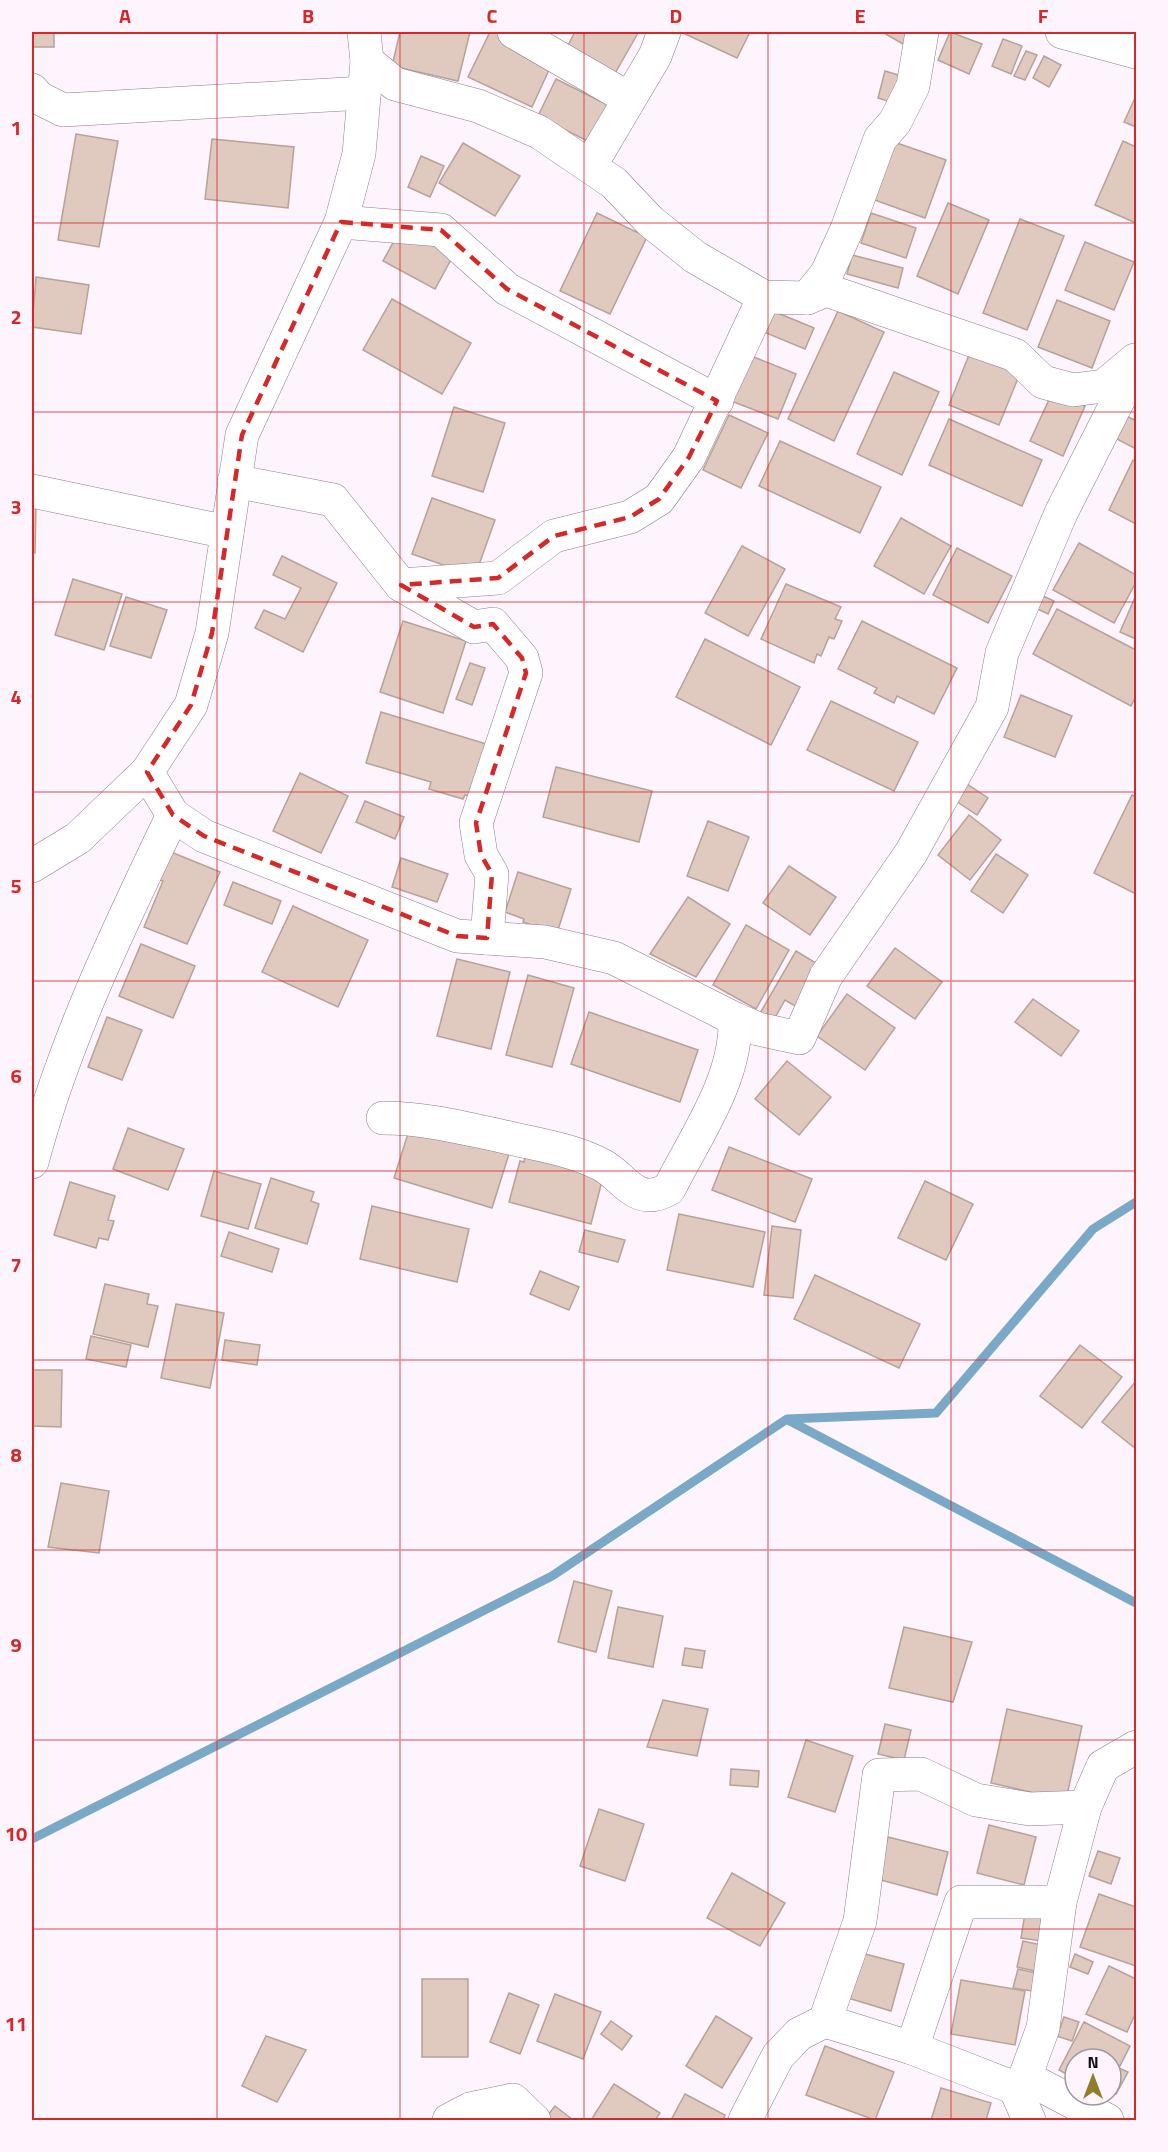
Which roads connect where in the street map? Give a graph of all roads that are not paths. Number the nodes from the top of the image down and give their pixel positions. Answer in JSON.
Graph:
{"nodes":[{"id":1,"x":514,"y":32,"type":"edge"},
{"id":2,"x":664,"y":32,"type":"edge"},
{"id":3,"x":922,"y":32,"type":"edge"},
{"id":4,"x":1062,"y":32,"type":"edge"},
{"id":5,"x":365,"y":46,"type":"edge"},
{"id":6,"x":1137,"y":52,"type":"edge"},
{"id":7,"x":32,"y":90,"type":"edge"},
{"id":8,"x":364,"y":93,"type":"junction"},
{"id":9,"x":628,"y":98,"type":"junction"},
{"id":10,"x":590,"y":166,"type":"junction"},
{"id":11,"x":341,"y":222,"type":"junction"},
{"id":12,"x":764,"y":297,"type":"junction"},
{"id":13,"x":807,"y":298,"type":"junction"},
{"id":14,"x":1137,"y":359,"type":"edge"},
{"id":15,"x":1137,"y":365,"type":"edge"},
{"id":16,"x":717,"y":401,"type":"junction"},
{"id":17,"x":234,"y":481,"type":"junction"},
{"id":18,"x":32,"y":491,"type":"edge"},
{"id":19,"x":227,"y":532,"type":"junction"},
{"id":20,"x":401,"y":585,"type":"junction"},
{"id":21,"x":147,"y":772,"type":"junction"},
{"id":22,"x":173,"y":815,"type":"junction"},
{"id":23,"x":32,"y":866,"type":"edge"},
{"id":24,"x":487,"y":938,"type":"junction"},
{"id":25,"x":735,"y":1019,"type":"junction"},
{"id":26,"x":383,"y":1118,"type":"dead end"},
{"id":27,"x":32,"y":1162,"type":"edge"},
{"id":28,"x":1137,"y":1747,"type":"edge"},
{"id":29,"x":1085,"y":1807,"type":"junction"},
{"id":30,"x":1060,"y":1902,"type":"junction"},
{"id":31,"x":825,"y":2021,"type":"junction"},
{"id":32,"x":912,"y":2048,"type":"junction"},
{"id":33,"x":1020,"y":2082,"type":"junction"},
{"id":34,"x":448,"y":2121,"type":"edge"},
{"id":35,"x":534,"y":2121,"type":"edge"},
{"id":36,"x":745,"y":2121,"type":"edge"},
{"id":37,"x":1029,"y":2121,"type":"edge"},
{"id":38,"x":1107,"y":2121,"type":"edge"}],
"edges":[{"from":1,"to":9,"type":"street"},
{"from":2,"to":9,"type":"street"},
{"from":3,"to":13,"type":"street"},
{"from":4,"to":6,"type":"street"},
{"from":5,"to":8,"type":"street"},
{"from":5,"to":10,"type":"street"},
{"from":7,"to":8,"type":"street"},
{"from":8,"to":11,"type":"street"},
{"from":9,"to":10,"type":"street"},
{"from":10,"to":12,"type":"street"},
{"from":11,"to":16,"type":"street"},
{"from":11,"to":17,"type":"street"},
{"from":12,"to":13,"type":"street"},
{"from":12,"to":16,"type":"street"},
{"from":13,"to":14,"type":"street"},
{"from":15,"to":25,"type":"street"},
{"from":16,"to":20,"type":"street"},
{"from":17,"to":19,"type":"street"},
{"from":17,"to":20,"type":"street"},
{"from":18,"to":19,"type":"street"},
{"from":19,"to":21,"type":"street"},
{"from":20,"to":24,"type":"street"},
{"from":21,"to":22,"type":"street"},
{"from":21,"to":23,"type":"street"},
{"from":22,"to":24,"type":"street"},
{"from":22,"to":27,"type":"street"},
{"from":24,"to":25,"type":"street"},
{"from":25,"to":26,"type":"street"},
{"from":28,"to":29,"type":"street"},
{"from":29,"to":30,"type":"street"},
{"from":29,"to":31,"type":"street"},
{"from":30,"to":32,"type":"street"},
{"from":30,"to":33,"type":"street"},
{"from":31,"to":32,"type":"street"},
{"from":31,"to":36,"type":"street"},
{"from":32,"to":33,"type":"street"},
{"from":33,"to":37,"type":"street"},
{"from":33,"to":38,"type":"street"},
{"from":34,"to":35,"type":"street"}]}
